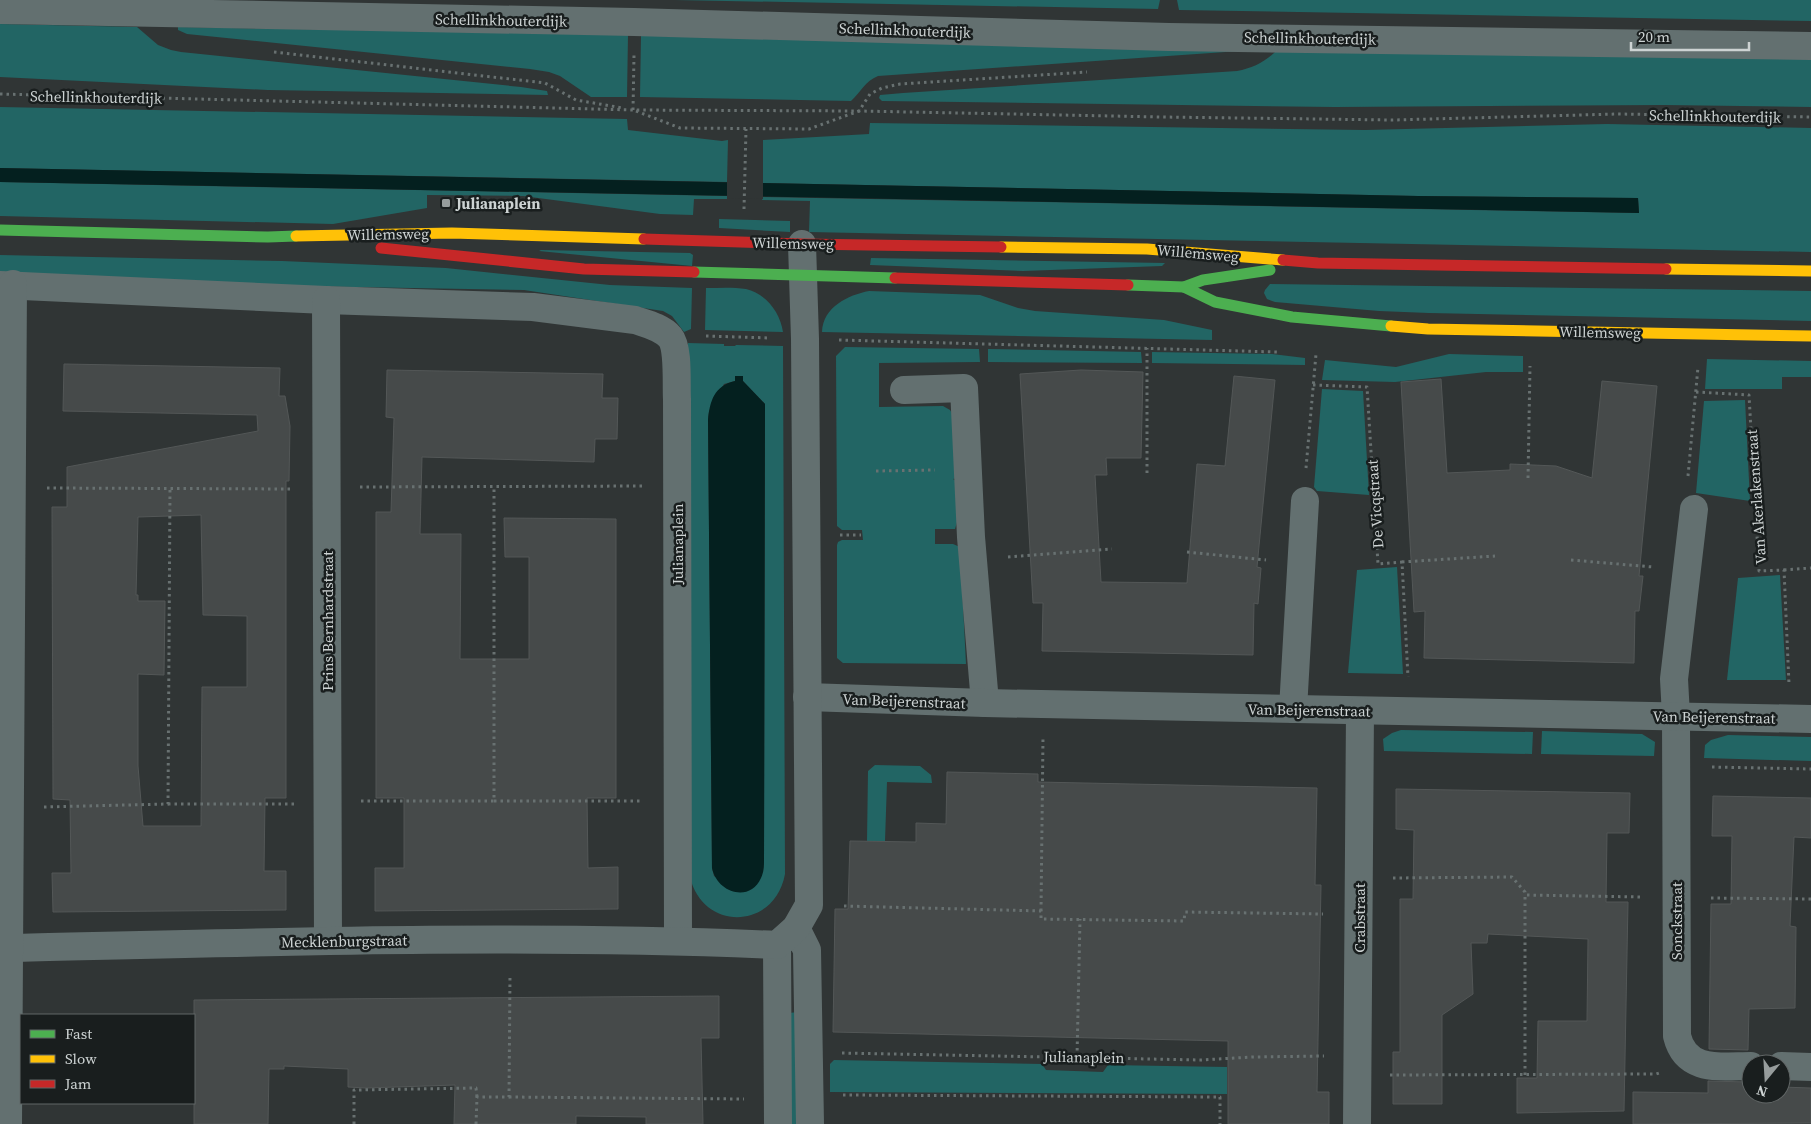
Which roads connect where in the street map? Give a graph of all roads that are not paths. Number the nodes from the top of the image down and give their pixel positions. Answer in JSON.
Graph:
{"nodes":[{"id":1,"x":0,"y":10,"type":"edge"},
{"id":2,"x":1811,"y":46,"type":"edge"},
{"id":3,"x":0,"y":230,"type":"edge"},
{"id":4,"x":268,"y":237,"type":"junction"},
{"id":5,"x":802,"y":244,"type":"junction"},
{"id":6,"x":1318,"y":263,"type":"junction"},
{"id":7,"x":1811,"y":271,"type":"edge"},
{"id":8,"x":802,"y":275,"type":"junction"},
{"id":9,"x":6,"y":284,"type":"edge"},
{"id":10,"x":1184,"y":287,"type":"junction"},
{"id":11,"x":326,"y":300,"type":"junction"},
{"id":12,"x":1811,"y":336,"type":"edge"},
{"id":13,"x":904,"y":390,"type":"dead end"},
{"id":14,"x":1305,"y":501,"type":"road end"},
{"id":15,"x":1694,"y":510,"type":"road end"},
{"id":16,"x":807,"y":697,"type":"junction"},
{"id":17,"x":985,"y":704,"type":"junction"},
{"id":18,"x":1293,"y":709,"type":"junction"},
{"id":19,"x":1360,"y":711,"type":"junction"},
{"id":20,"x":1676,"y":716,"type":"junction"},
{"id":21,"x":1801,"y":719,"type":"edge"},
{"id":22,"x":794,"y":926,"type":"junction"},
{"id":23,"x":328,"y":941,"type":"junction"},
{"id":24,"x":678,"y":941,"type":"junction"},
{"id":25,"x":10,"y":948,"type":"junction"},
{"id":26,"x":1741,"y":1066,"type":"edge"},
{"id":27,"x":1791,"y":1066,"type":"edge"},
{"id":28,"x":1811,"y":1067,"type":"edge"},
{"id":29,"x":778,"y":1112,"type":"edge"},
{"id":30,"x":8,"y":1124,"type":"edge"},
{"id":31,"x":810,"y":1124,"type":"edge"},
{"id":32,"x":1357,"y":1124,"type":"edge"}],
"edges":[{"from":1,"to":2,"type":"street","name":"Schellinkhouterdijk"},
{"from":3,"to":4,"type":"street","name":"Willemsweg"},
{"from":4,"to":5,"type":"street","name":"Willemsweg"},
{"from":4,"to":8,"type":"street","name":"Willemsweg"},
{"from":5,"to":6,"type":"street","name":"Willemsweg"},
{"from":5,"to":8,"type":"street"},
{"from":6,"to":7,"type":"street","name":"Willemsweg"},
{"from":6,"to":10,"type":"street","name":"Willemsweg"},
{"from":8,"to":10,"type":"street","name":"Willemsweg"},
{"from":8,"to":16,"type":"street"},
{"from":9,"to":11,"type":"street"},
{"from":9,"to":25,"type":"street"},
{"from":10,"to":12,"type":"street","name":"Willemsweg"},
{"from":11,"to":23,"type":"street","name":"Prins Bernhardstraat"},
{"from":11,"to":24,"type":"street","name":"Julianaplein"},
{"from":13,"to":17,"type":"street"},
{"from":14,"to":18,"type":"street"},
{"from":15,"to":20,"type":"street"},
{"from":16,"to":17,"type":"street","name":"Van Beijerenstraat"},
{"from":16,"to":22,"type":"street"},
{"from":17,"to":18,"type":"street","name":"Van Beijerenstraat"},
{"from":18,"to":19,"type":"street","name":"Van Beijerenstraat"},
{"from":19,"to":20,"type":"street","name":"Van Beijerenstraat"},
{"from":19,"to":32,"type":"street","name":"Crabstraat"},
{"from":20,"to":21,"type":"street","name":"Van Beijerenstraat"},
{"from":20,"to":26,"type":"street","name":"Sonckstraat"},
{"from":22,"to":24,"type":"street"},
{"from":22,"to":29,"type":"street"},
{"from":22,"to":31,"type":"street"},
{"from":23,"to":24,"type":"street","name":"Mecklenburgstraat"},
{"from":23,"to":25,"type":"street","name":"Mecklenburgstraat"},
{"from":25,"to":30,"type":"street"},
{"from":27,"to":28,"type":"street"}]}
